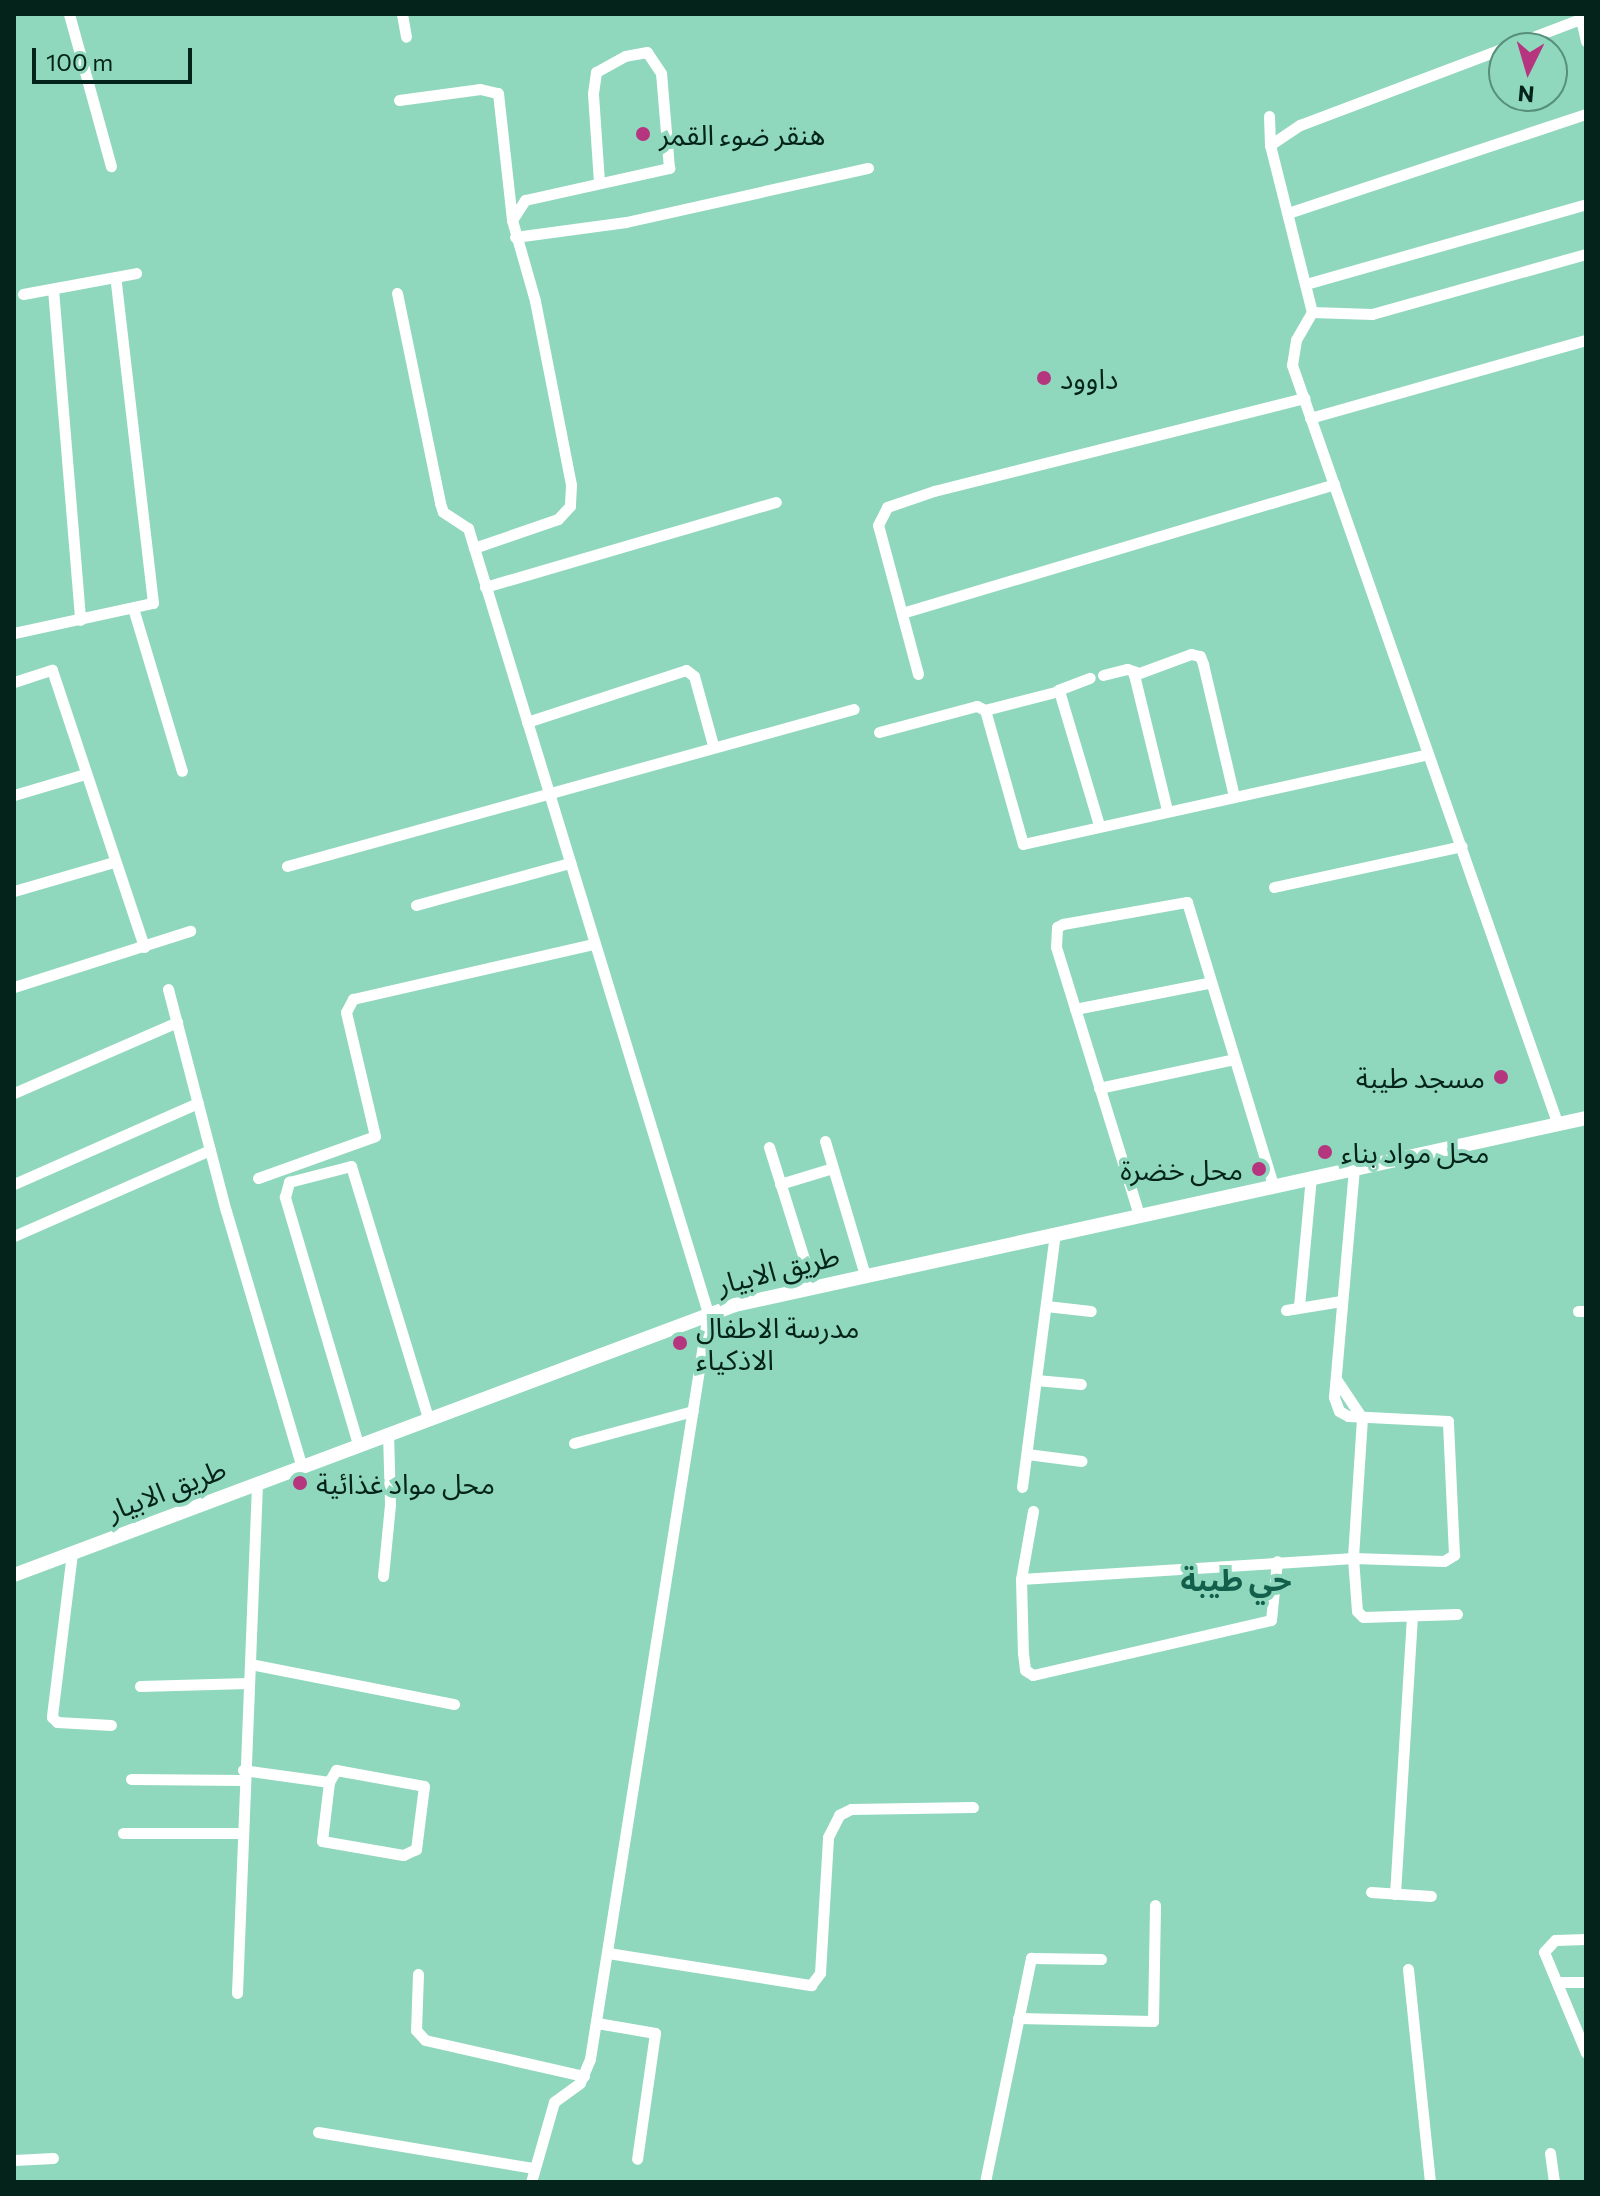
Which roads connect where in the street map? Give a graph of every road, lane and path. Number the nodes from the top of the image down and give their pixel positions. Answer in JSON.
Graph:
{"nodes":[{"id":1,"x":69,"y":14,"type":"edge"},
{"id":2,"x":402,"y":14,"type":"edge"},
{"id":3,"x":1581,"y":16,"type":"edge"},
{"id":4,"x":406,"y":37,"type":"dead end"},
{"id":5,"x":1586,"y":41,"type":"edge"},
{"id":6,"x":399,"y":100,"type":"dead end"},
{"id":7,"x":1586,"y":114,"type":"edge"},
{"id":8,"x":1269,"y":116,"type":"dead end"},
{"id":9,"x":1270,"y":145,"type":"junction"},
{"id":10,"x":111,"y":166,"type":"dead end"},
{"id":11,"x":868,"y":168,"type":"dead end"},
{"id":12,"x":599,"y":182,"type":"junction"},
{"id":13,"x":1586,"y":204,"type":"edge"},
{"id":14,"x":1288,"y":213,"type":"junction"},
{"id":15,"x":512,"y":220,"type":"junction"},
{"id":16,"x":515,"y":237,"type":"junction"},
{"id":17,"x":1586,"y":254,"type":"edge"},
{"id":18,"x":136,"y":273,"type":"dead end"},
{"id":19,"x":115,"y":277,"type":"junction"},
{"id":20,"x":1306,"y":284,"type":"junction"},
{"id":21,"x":53,"y":289,"type":"junction"},
{"id":22,"x":397,"y":293,"type":"dead end"},
{"id":23,"x":23,"y":294,"type":"dead end"},
{"id":24,"x":1312,"y":312,"type":"junction"},
{"id":25,"x":1586,"y":340,"type":"edge"},
{"id":26,"x":1304,"y":398,"type":"junction"},
{"id":27,"x":1310,"y":418,"type":"junction"},
{"id":28,"x":1334,"y":484,"type":"junction"},
{"id":29,"x":776,"y":502,"type":"dead end"},
{"id":30,"x":474,"y":548,"type":"junction"},
{"id":31,"x":485,"y":587,"type":"junction"},
{"id":32,"x":133,"y":608,"type":"junction"},
{"id":33,"x":902,"y":613,"type":"junction"},
{"id":34,"x":80,"y":620,"type":"junction"},
{"id":35,"x":14,"y":633,"type":"edge"},
{"id":36,"x":1136,"y":672,"type":"junction"},
{"id":37,"x":918,"y":674,"type":"dead end"},
{"id":38,"x":1103,"y":675,"type":"dead end"},
{"id":39,"x":1090,"y":678,"type":"dead end"},
{"id":40,"x":14,"y":682,"type":"edge"},
{"id":41,"x":1058,"y":690,"type":"junction"},
{"id":42,"x":854,"y":709,"type":"dead end"},
{"id":43,"x":985,"y":710,"type":"junction"},
{"id":44,"x":527,"y":722,"type":"junction"},
{"id":45,"x":879,"y":732,"type":"dead end"},
{"id":46,"x":713,"y":745,"type":"junction"},
{"id":47,"x":1428,"y":754,"type":"junction"},
{"id":48,"x":182,"y":771,"type":"dead end"},
{"id":49,"x":85,"y":774,"type":"junction"},
{"id":50,"x":547,"y":791,"type":"junction"},
{"id":51,"x":14,"y":795,"type":"edge"},
{"id":52,"x":1234,"y":796,"type":"junction"},
{"id":53,"x":1167,"y":810,"type":"junction"},
{"id":54,"x":1099,"y":825,"type":"junction"},
{"id":55,"x":1462,"y":846,"type":"junction"},
{"id":56,"x":114,"y":862,"type":"junction"},
{"id":57,"x":570,"y":863,"type":"junction"},
{"id":58,"x":287,"y":866,"type":"dead end"},
{"id":59,"x":1274,"y":887,"type":"dead end"},
{"id":60,"x":14,"y":891,"type":"edge"},
{"id":61,"x":416,"y":905,"type":"dead end"},
{"id":62,"x":190,"y":931,"type":"dead end"},
{"id":63,"x":594,"y":944,"type":"junction"},
{"id":64,"x":144,"y":947,"type":"junction"},
{"id":65,"x":1207,"y":983,"type":"junction"},
{"id":66,"x":14,"y":987,"type":"edge"},
{"id":67,"x":168,"y":989,"type":"dead end"},
{"id":68,"x":1075,"y":1009,"type":"junction"},
{"id":69,"x":177,"y":1022,"type":"junction"},
{"id":70,"x":1234,"y":1059,"type":"junction"},
{"id":71,"x":1099,"y":1088,"type":"junction"},
{"id":72,"x":14,"y":1093,"type":"edge"},
{"id":73,"x":198,"y":1103,"type":"junction"},
{"id":74,"x":1586,"y":1118,"type":"edge"},
{"id":75,"x":1558,"y":1125,"type":"junction"},
{"id":76,"x":825,"y":1141,"type":"dead end"},
{"id":77,"x":769,"y":1147,"type":"dead end"},
{"id":78,"x":210,"y":1150,"type":"junction"},
{"id":79,"x":833,"y":1168,"type":"junction"},
{"id":80,"x":1354,"y":1168,"type":"junction"},
{"id":81,"x":1311,"y":1177,"type":"junction"},
{"id":82,"x":258,"y":1178,"type":"dead end"},
{"id":83,"x":14,"y":1184,"type":"edge"},
{"id":84,"x":780,"y":1184,"type":"junction"},
{"id":85,"x":1273,"y":1185,"type":"junction"},
{"id":86,"x":1139,"y":1215,"type":"junction"},
{"id":87,"x":1055,"y":1233,"type":"junction"},
{"id":88,"x":14,"y":1236,"type":"edge"},
{"id":89,"x":865,"y":1275,"type":"junction"},
{"id":90,"x":813,"y":1287,"type":"junction"},
{"id":91,"x":1341,"y":1301,"type":"junction"},
{"id":92,"x":1046,"y":1306,"type":"junction"},
{"id":93,"x":1299,"y":1306,"type":"junction"},
{"id":94,"x":1286,"y":1310,"type":"dead end"},
{"id":95,"x":1091,"y":1311,"type":"dead end"},
{"id":96,"x":708,"y":1313,"type":"junction"},
{"id":97,"x":1036,"y":1380,"type":"junction"},
{"id":98,"x":1081,"y":1384,"type":"dead end"},
{"id":99,"x":693,"y":1411,"type":"junction"},
{"id":100,"x":428,"y":1418,"type":"junction"},
{"id":101,"x":1362,"y":1418,"type":"junction"},
{"id":102,"x":388,"y":1433,"type":"junction"},
{"id":103,"x":574,"y":1443,"type":"dead end"},
{"id":104,"x":358,"y":1444,"type":"junction"},
{"id":105,"x":1027,"y":1454,"type":"junction"},
{"id":106,"x":1082,"y":1461,"type":"dead end"},
{"id":107,"x":301,"y":1465,"type":"junction"},
{"id":108,"x":257,"y":1483,"type":"junction"},
{"id":109,"x":1022,"y":1487,"type":"dead end"},
{"id":110,"x":1033,"y":1511,"type":"dead end"},
{"id":111,"x":72,"y":1553,"type":"junction"},
{"id":112,"x":1353,"y":1558,"type":"junction"},
{"id":113,"x":1277,"y":1561,"type":"junction"},
{"id":114,"x":14,"y":1575,"type":"edge"},
{"id":115,"x":383,"y":1576,"type":"dead end"},
{"id":116,"x":1021,"y":1579,"type":"junction"},
{"id":117,"x":1457,"y":1614,"type":"dead end"},
{"id":118,"x":1412,"y":1617,"type":"junction"},
{"id":119,"x":250,"y":1664,"type":"junction"},
{"id":120,"x":248,"y":1683,"type":"junction"},
{"id":121,"x":140,"y":1686,"type":"dead end"},
{"id":122,"x":454,"y":1704,"type":"dead end"},
{"id":123,"x":111,"y":1725,"type":"dead end"},
{"id":124,"x":243,"y":1775,"type":"junction"},
{"id":125,"x":131,"y":1779,"type":"dead end"},
{"id":126,"x":329,"y":1782,"type":"junction"},
{"id":127,"x":973,"y":1807,"type":"dead end"},
{"id":128,"x":123,"y":1833,"type":"dead end"},
{"id":129,"x":241,"y":1833,"type":"junction"},
{"id":130,"x":1371,"y":1892,"type":"dead end"},
{"id":131,"x":1395,"y":1894,"type":"junction"},
{"id":132,"x":1431,"y":1896,"type":"dead end"},
{"id":133,"x":1155,"y":1905,"type":"dead end"},
{"id":134,"x":1586,"y":1939,"type":"edge"},
{"id":135,"x":608,"y":1953,"type":"junction"},
{"id":136,"x":1101,"y":1959,"type":"dead end"},
{"id":137,"x":1408,"y":1969,"type":"dead end"},
{"id":138,"x":418,"y":1974,"type":"dead end"},
{"id":139,"x":1557,"y":1982,"type":"junction"},
{"id":140,"x":1586,"y":1982,"type":"edge"},
{"id":141,"x":237,"y":1993,"type":"dead end"},
{"id":142,"x":1018,"y":2018,"type":"junction"},
{"id":143,"x":597,"y":2023,"type":"junction"},
{"id":144,"x":1586,"y":2053,"type":"edge"},
{"id":145,"x":584,"y":2076,"type":"junction"},
{"id":146,"x":318,"y":2132,"type":"dead end"},
{"id":147,"x":1550,"y":2153,"type":"dead end"},
{"id":148,"x":53,"y":2158,"type":"dead end"},
{"id":149,"x":637,"y":2159,"type":"dead end"},
{"id":150,"x":14,"y":2160,"type":"edge"},
{"id":151,"x":534,"y":2168,"type":"junction"},
{"id":152,"x":531,"y":2182,"type":"edge"},
{"id":153,"x":985,"y":2182,"type":"edge"},
{"id":154,"x":1430,"y":2182,"type":"edge"},
{"id":155,"x":1554,"y":2182,"type":"edge"}],
"edges":[{"from":1,"to":10,"type":"street"},
{"from":2,"to":4,"type":"street"},
{"from":3,"to":5,"type":"street"},
{"from":3,"to":9,"type":"street"},
{"from":6,"to":15,"type":"street"},
{"from":7,"to":14,"type":"street"},
{"from":8,"to":9,"type":"street"},
{"from":9,"to":14,"type":"street"},
{"from":11,"to":16,"type":"street"},
{"from":12,"to":12,"type":"street"},
{"from":12,"to":15,"type":"street"},
{"from":13,"to":20,"type":"street"},
{"from":14,"to":20,"type":"street"},
{"from":15,"to":16,"type":"street"},
{"from":16,"to":30,"type":"street"},
{"from":17,"to":24,"type":"street"},
{"from":18,"to":19,"type":"street"},
{"from":19,"to":21,"type":"street"},
{"from":19,"to":32,"type":"street"},
{"from":20,"to":24,"type":"street"},
{"from":21,"to":23,"type":"street"},
{"from":21,"to":34,"type":"street"},
{"from":22,"to":30,"type":"street"},
{"from":24,"to":26,"type":"street"},
{"from":25,"to":27,"type":"street"},
{"from":26,"to":27,"type":"street"},
{"from":26,"to":33,"type":"street"},
{"from":27,"to":28,"type":"street"},
{"from":28,"to":33,"type":"street"},
{"from":28,"to":47,"type":"street"},
{"from":29,"to":31,"type":"street"},
{"from":30,"to":31,"type":"street"},
{"from":31,"to":44,"type":"street"},
{"from":32,"to":34,"type":"street"},
{"from":32,"to":48,"type":"street"},
{"from":33,"to":37,"type":"street"},
{"from":34,"to":35,"type":"street"},
{"from":36,"to":38,"type":"street"},
{"from":36,"to":52,"type":"street"},
{"from":36,"to":53,"type":"street"},
{"from":39,"to":41,"type":"street"},
{"from":40,"to":49,"type":"street"},
{"from":41,"to":43,"type":"street"},
{"from":41,"to":54,"type":"street"},
{"from":42,"to":46,"type":"street"},
{"from":43,"to":45,"type":"street"},
{"from":43,"to":54,"type":"street"},
{"from":44,"to":46,"type":"street"},
{"from":44,"to":50,"type":"street"},
{"from":46,"to":50,"type":"street"},
{"from":47,"to":52,"type":"street"},
{"from":47,"to":55,"type":"street"},
{"from":49,"to":51,"type":"street"},
{"from":49,"to":56,"type":"street"},
{"from":50,"to":57,"type":"street"},
{"from":50,"to":58,"type":"street"},
{"from":52,"to":53,"type":"street"},
{"from":53,"to":54,"type":"street"},
{"from":55,"to":59,"type":"street"},
{"from":55,"to":75,"type":"street"},
{"from":56,"to":60,"type":"street"},
{"from":56,"to":64,"type":"street"},
{"from":57,"to":61,"type":"street"},
{"from":57,"to":63,"type":"street"},
{"from":62,"to":64,"type":"street"},
{"from":63,"to":82,"type":"street"},
{"from":63,"to":96,"type":"street"},
{"from":64,"to":66,"type":"street"},
{"from":65,"to":68,"type":"street"},
{"from":65,"to":68,"type":"street"},
{"from":65,"to":70,"type":"street"},
{"from":67,"to":69,"type":"street"},
{"from":68,"to":71,"type":"street"},
{"from":69,"to":72,"type":"street"},
{"from":69,"to":73,"type":"street"},
{"from":70,"to":71,"type":"street"},
{"from":70,"to":85,"type":"street"},
{"from":71,"to":86,"type":"street"},
{"from":73,"to":78,"type":"street"},
{"from":73,"to":83,"type":"street"},
{"from":74,"to":75,"type":"main road","name":"طريق الابيار"},
{"from":75,"to":80,"type":"main road","name":"طريق الابيار"},
{"from":76,"to":79,"type":"street"},
{"from":77,"to":84,"type":"street"},
{"from":78,"to":88,"type":"street"},
{"from":78,"to":107,"type":"street"},
{"from":79,"to":84,"type":"street"},
{"from":79,"to":89,"type":"street"},
{"from":80,"to":81,"type":"main road","name":"طريق الابيار"},
{"from":80,"to":91,"type":"street"},
{"from":81,"to":85,"type":"main road","name":"طريق الابيار"},
{"from":81,"to":93,"type":"street"},
{"from":84,"to":90,"type":"street"},
{"from":85,"to":86,"type":"main road","name":"طريق الابيار"},
{"from":86,"to":87,"type":"main road","name":"طريق الابيار"},
{"from":87,"to":89,"type":"main road","name":"طريق الابيار"},
{"from":87,"to":92,"type":"street"},
{"from":89,"to":90,"type":"main road","name":"طريق الابيار"},
{"from":90,"to":96,"type":"main road","name":"طريق الابيار"},
{"from":91,"to":93,"type":"street"},
{"from":91,"to":101,"type":"street"},
{"from":92,"to":95,"type":"street"},
{"from":92,"to":97,"type":"street"},
{"from":93,"to":94,"type":"street"},
{"from":96,"to":99,"type":"street"},
{"from":96,"to":100,"type":"main road","name":"طريق الابيار"},
{"from":97,"to":98,"type":"street"},
{"from":97,"to":105,"type":"street"},
{"from":99,"to":103,"type":"street"},
{"from":99,"to":135,"type":"street"},
{"from":100,"to":102,"type":"main road","name":"طريق الابيار"},
{"from":100,"to":104,"type":"street"},
{"from":101,"to":112,"type":"street"},
{"from":101,"to":112,"type":"street"},
{"from":102,"to":104,"type":"main road","name":"طريق الابيار"},
{"from":102,"to":115,"type":"street"},
{"from":104,"to":107,"type":"main road","name":"طريق الابيار"},
{"from":105,"to":106,"type":"street"},
{"from":105,"to":109,"type":"street"},
{"from":107,"to":108,"type":"main road","name":"طريق الابيار"},
{"from":108,"to":111,"type":"main road","name":"طريق الابيار"},
{"from":108,"to":119,"type":"street"},
{"from":110,"to":116,"type":"street"},
{"from":111,"to":114,"type":"main road","name":"طريق الابيار"},
{"from":111,"to":123,"type":"street"},
{"from":112,"to":113,"type":"street"},
{"from":112,"to":118,"type":"street"},
{"from":113,"to":116,"type":"street"},
{"from":113,"to":116,"type":"street"},
{"from":117,"to":118,"type":"street"},
{"from":118,"to":131,"type":"street"},
{"from":119,"to":120,"type":"street"},
{"from":119,"to":122,"type":"street"},
{"from":120,"to":121,"type":"street"},
{"from":120,"to":124,"type":"street"},
{"from":124,"to":125,"type":"street"},
{"from":124,"to":126,"type":"street"},
{"from":124,"to":129,"type":"street"},
{"from":126,"to":126,"type":"street"},
{"from":127,"to":135,"type":"street"},
{"from":128,"to":129,"type":"street"},
{"from":129,"to":141,"type":"street"},
{"from":130,"to":131,"type":"street"},
{"from":131,"to":132,"type":"street"},
{"from":133,"to":142,"type":"street"},
{"from":134,"to":139,"type":"street"},
{"from":135,"to":143,"type":"street"},
{"from":136,"to":142,"type":"street"},
{"from":137,"to":154,"type":"street"},
{"from":138,"to":145,"type":"street"},
{"from":139,"to":140,"type":"street"},
{"from":139,"to":144,"type":"street"},
{"from":142,"to":153,"type":"street"},
{"from":143,"to":145,"type":"street"},
{"from":143,"to":149,"type":"street"},
{"from":145,"to":151,"type":"street"},
{"from":146,"to":151,"type":"street"},
{"from":147,"to":155,"type":"street"},
{"from":148,"to":150,"type":"street"},
{"from":151,"to":152,"type":"street"}]}
